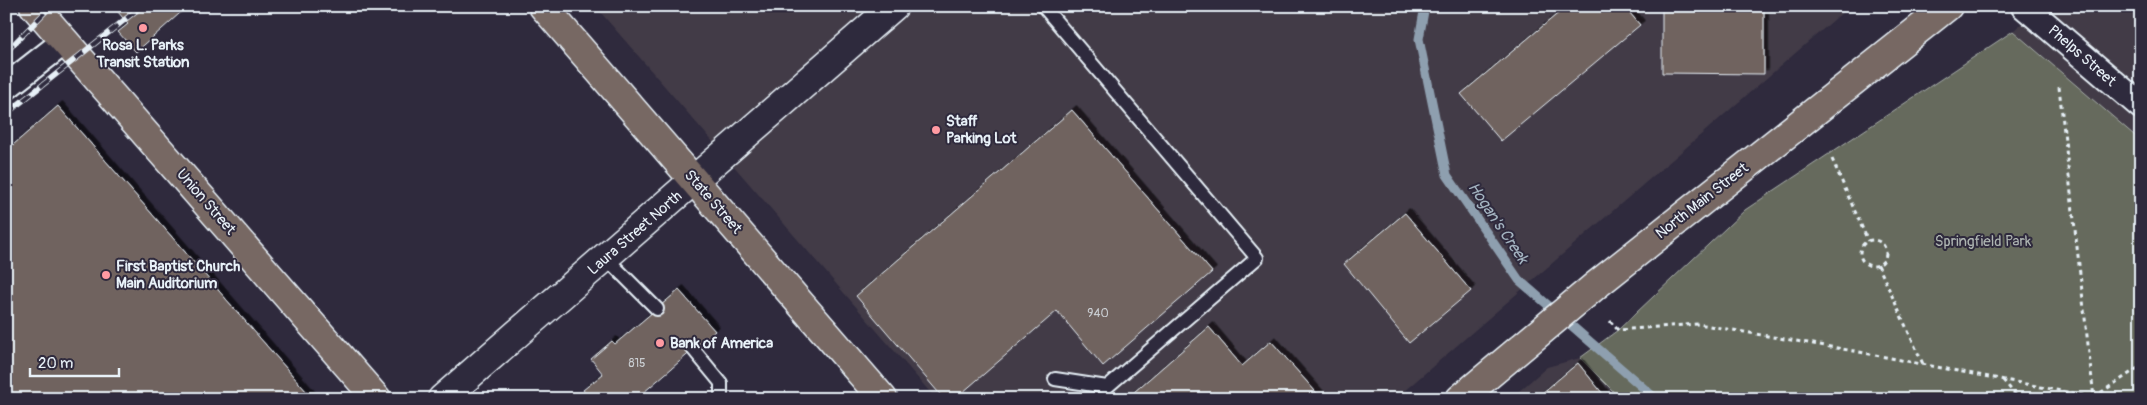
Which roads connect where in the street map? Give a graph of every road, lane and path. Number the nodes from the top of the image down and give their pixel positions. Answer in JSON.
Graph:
{"nodes":[{"id":1,"x":34,"y":6,"type":"edge"},
{"id":2,"x":543,"y":6,"type":"edge"},
{"id":3,"x":894,"y":6,"type":"edge"},
{"id":4,"x":1043,"y":6,"type":"edge"},
{"id":5,"x":1948,"y":6,"type":"edge"},
{"id":6,"x":2024,"y":6,"type":"edge"},
{"id":7,"x":65,"y":41,"type":"junction"},
{"id":8,"x":6,"y":87,"type":"edge"},
{"id":9,"x":2059,"y":87,"type":"dead end"},
{"id":10,"x":2141,"y":106,"type":"edge"},
{"id":11,"x":1832,"y":160,"type":"dead end"},
{"id":12,"x":694,"y":181,"type":"junction"},
{"id":13,"x":1868,"y":240,"type":"junction"},
{"id":14,"x":606,"y":258,"type":"junction"},
{"id":15,"x":1878,"y":265,"type":"junction"},
{"id":16,"x":657,"y":309,"type":"dead end"},
{"id":17,"x":1610,"y":321,"type":"dead end"},
{"id":18,"x":693,"y":350,"type":"dead end"},
{"id":19,"x":1923,"y":364,"type":"junction"},
{"id":20,"x":2141,"y":366,"type":"edge"},
{"id":21,"x":1055,"y":379,"type":"dead end"},
{"id":22,"x":2002,"y":380,"type":"junction"},
{"id":23,"x":2094,"y":398,"type":"edge"},
{"id":24,"x":377,"y":399,"type":"edge"},
{"id":25,"x":442,"y":399,"type":"edge"},
{"id":26,"x":720,"y":399,"type":"edge"},
{"id":27,"x":883,"y":399,"type":"edge"},
{"id":28,"x":1460,"y":399,"type":"edge"},
{"id":29,"x":2019,"y":399,"type":"edge"},
{"id":30,"x":2103,"y":399,"type":"edge"}],
"edges":[{"from":1,"to":7,"type":"main road","name":"Union Street"},
{"from":2,"to":12,"type":"main road","name":"State Street"},
{"from":3,"to":12,"type":"street","name":"Laura Street North"},
{"from":4,"to":21,"type":"lane"},
{"from":5,"to":28,"type":"main road","name":"North Main Street"},
{"from":6,"to":10,"type":"street","name":"Phelps Street"},
{"from":7,"to":8,"type":"street"},
{"from":7,"to":24,"type":"main road","name":"Union Street"},
{"from":9,"to":23,"type":"path"},
{"from":11,"to":13,"type":"path"},
{"from":12,"to":14,"type":"street","name":"Laura Street North"},
{"from":12,"to":27,"type":"main road","name":"State Street"},
{"from":13,"to":15,"type":"path"},
{"from":13,"to":15,"type":"path"},
{"from":14,"to":16,"type":"lane"},
{"from":14,"to":25,"type":"street","name":"Laura Street North"},
{"from":15,"to":19,"type":"path"},
{"from":17,"to":19,"type":"path"},
{"from":18,"to":26,"type":"lane"},
{"from":19,"to":22,"type":"path"},
{"from":20,"to":23,"type":"path"},
{"from":22,"to":23,"type":"path"},
{"from":22,"to":29,"type":"path"},
{"from":23,"to":30,"type":"path"}]}
